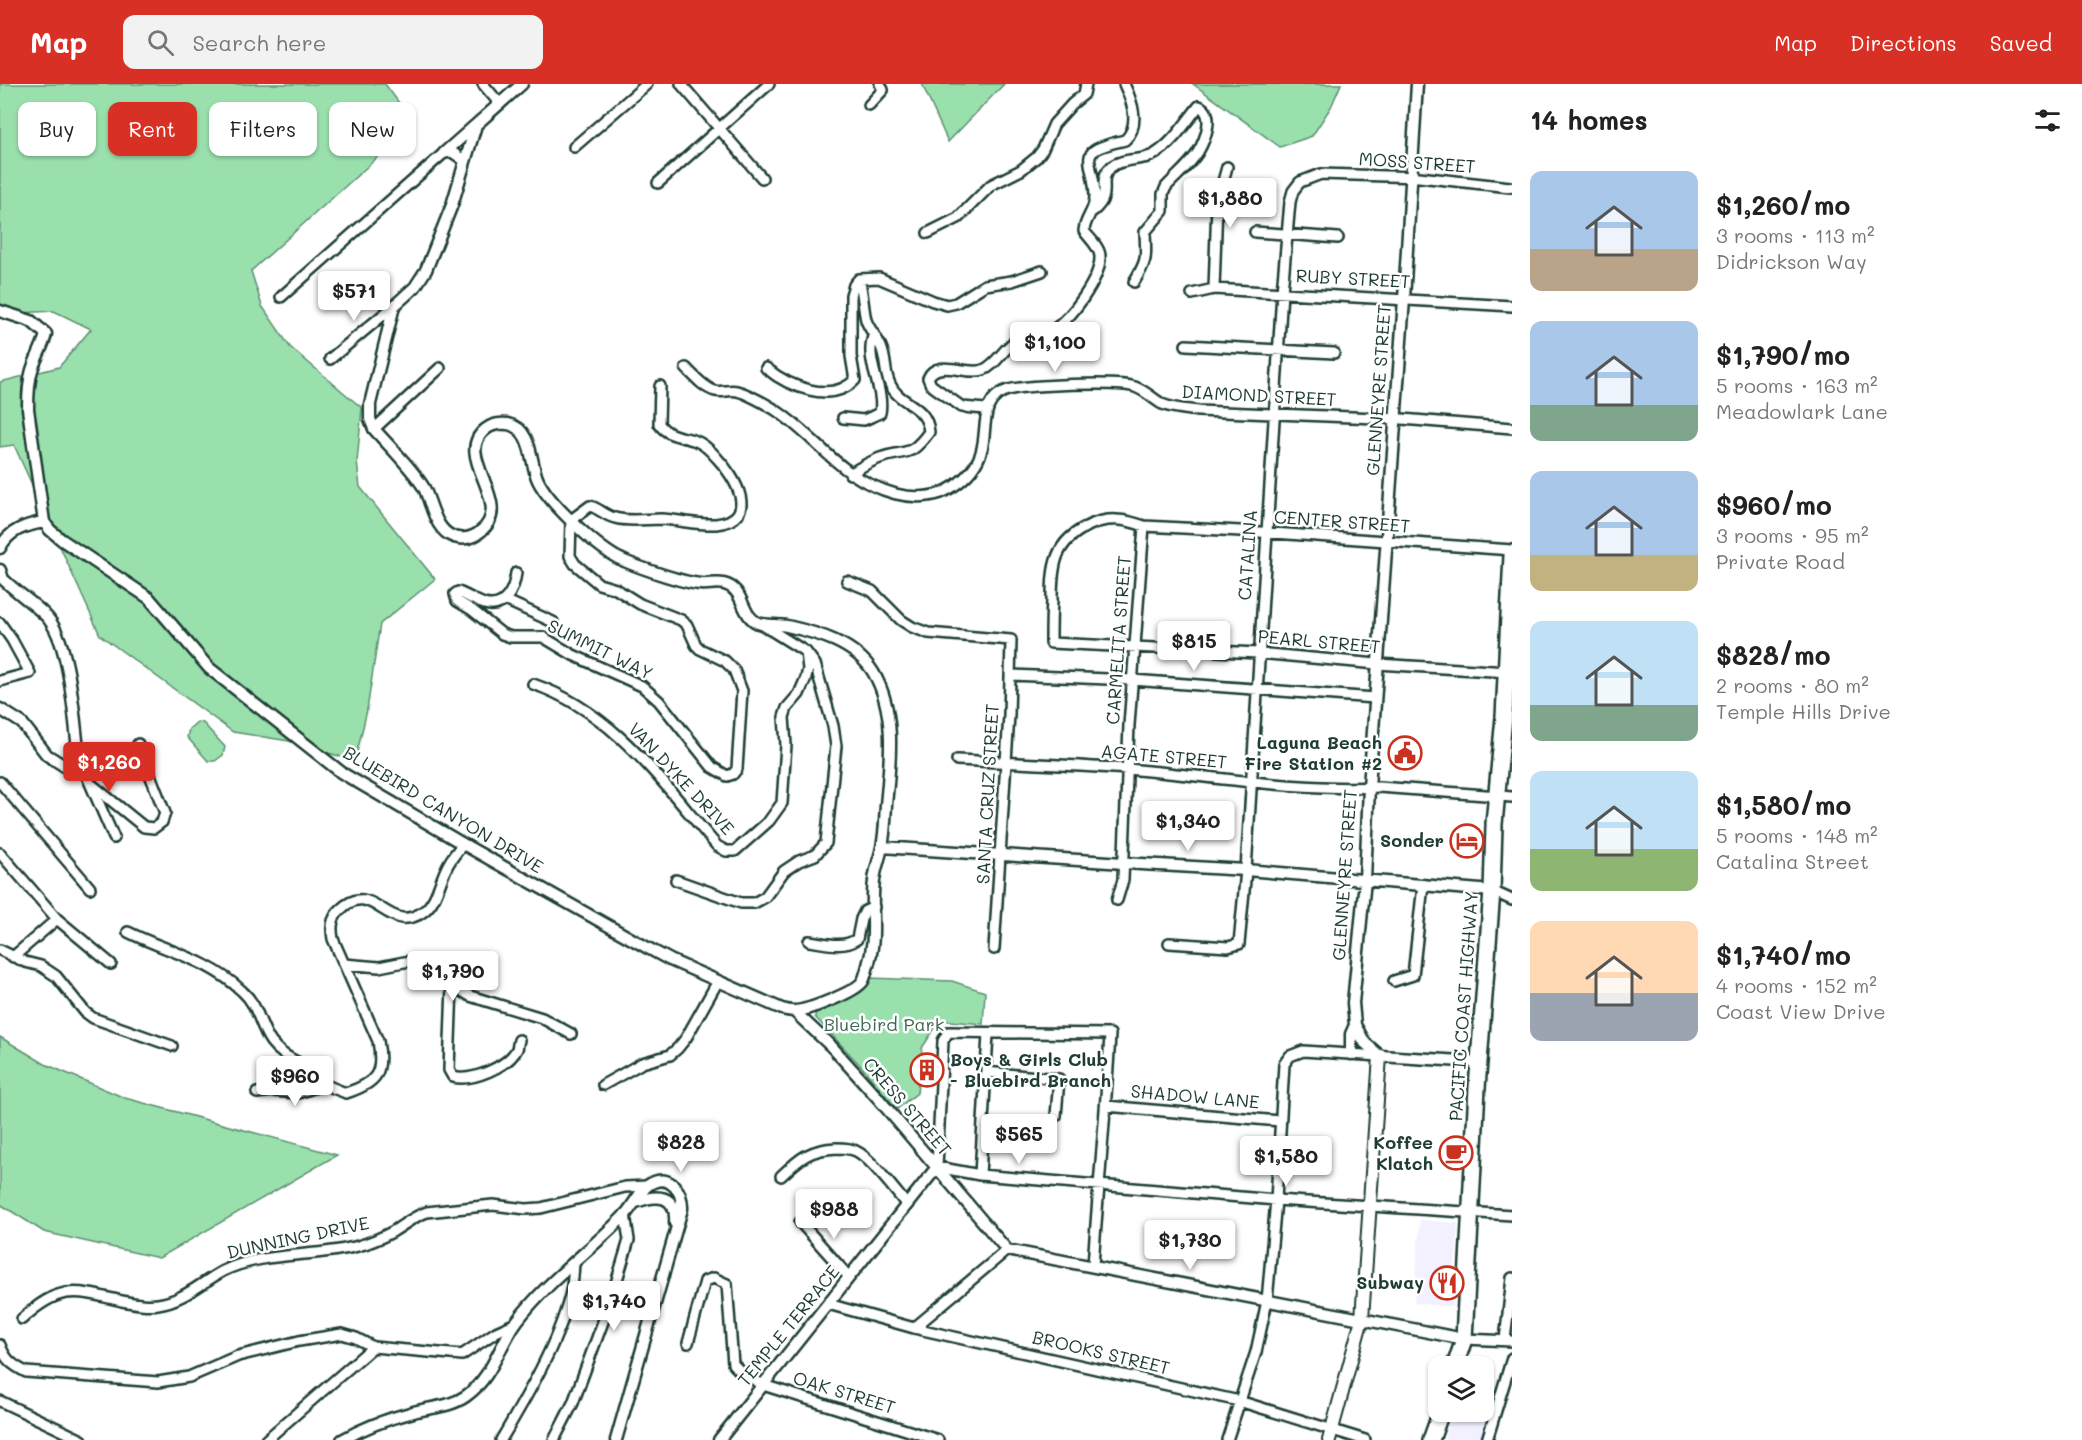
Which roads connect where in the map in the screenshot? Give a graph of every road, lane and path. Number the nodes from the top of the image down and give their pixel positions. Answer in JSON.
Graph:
{"nodes":[{"id":1,"x":483,"y":84,"type":"edge"},
{"id":2,"x":522,"y":84,"type":"edge"},
{"id":3,"x":647,"y":84,"type":"edge"},
{"id":4,"x":681,"y":84,"type":"edge"},
{"id":5,"x":769,"y":84,"type":"edge"},
{"id":6,"x":1086,"y":84,"type":"edge"},
{"id":7,"x":1124,"y":84,"type":"edge"},
{"id":8,"x":1417,"y":84,"type":"edge"},
{"id":9,"x":881,"y":85,"type":"edge"},
{"id":10,"x":500,"y":104,"type":"junction"},
{"id":11,"x":869,"y":105,"type":"dead end"},
{"id":12,"x":476,"y":125,"type":"junction"},
{"id":13,"x":719,"y":128,"type":"junction"},
{"id":14,"x":574,"y":147,"type":"dead end"},
{"id":15,"x":444,"y":153,"type":"junction"},
{"id":16,"x":465,"y":161,"type":"junction"},
{"id":17,"x":1227,"y":167,"type":"dead end"},
{"id":18,"x":1321,"y":174,"type":"joint"},
{"id":19,"x":1411,"y":177,"type":"junction"},
{"id":20,"x":762,"y":178,"type":"dead end"},
{"id":21,"x":658,"y":183,"type":"dead end"},
{"id":22,"x":1510,"y":187,"type":"dead end"},
{"id":23,"x":1093,"y":211,"type":"junction"},
{"id":24,"x":1255,"y":232,"type":"dead end"},
{"id":25,"x":928,"y":233,"type":"dead end"},
{"id":26,"x":1287,"y":233,"type":"junction"},
{"id":27,"x":1338,"y":238,"type":"dead end"},
{"id":28,"x":1042,"y":270,"type":"dead end"},
{"id":29,"x":859,"y":279,"type":"junction"},
{"id":30,"x":1134,"y":282,"type":"dead end"},
{"id":31,"x":1214,"y":289,"type":"junction"},
{"id":32,"x":1282,"y":292,"type":"junction"},
{"id":33,"x":1192,"y":294,"type":"dead end"},
{"id":34,"x":282,"y":297,"type":"dead end"},
{"id":35,"x":1404,"y":299,"type":"junction"},
{"id":36,"x":394,"y":306,"type":"junction"},
{"id":37,"x":1512,"y":306,"type":"edge"},
{"id":38,"x":0,"y":311,"type":"edge"},
{"id":39,"x":874,"y":334,"type":"junction"},
{"id":40,"x":1186,"y":345,"type":"dead end"},
{"id":41,"x":1278,"y":350,"type":"junction"},
{"id":42,"x":1334,"y":353,"type":"dead end"},
{"id":43,"x":330,"y":359,"type":"dead end"},
{"id":44,"x":440,"y":368,"type":"dead end"},
{"id":45,"x":686,"y":368,"type":"dead end"},
{"id":46,"x":766,"y":368,"type":"dead end"},
{"id":47,"x":660,"y":386,"type":"dead end"},
{"id":48,"x":986,"y":409,"type":"junction"},
{"id":49,"x":1275,"y":413,"type":"junction"},
{"id":50,"x":843,"y":418,"type":"dead end"},
{"id":51,"x":1394,"y":419,"type":"junction"},
{"id":52,"x":1512,"y":428,"type":"edge"},
{"id":53,"x":374,"y":429,"type":"junction"},
{"id":54,"x":850,"y":474,"type":"junction"},
{"id":55,"x":571,"y":520,"type":"junction"},
{"id":56,"x":44,"y":522,"type":"junction"},
{"id":57,"x":1144,"y":526,"type":"junction"},
{"id":58,"x":1266,"y":533,"type":"junction"},
{"id":59,"x":1386,"y":541,"type":"junction"},
{"id":60,"x":1,"y":544,"type":"edge"},
{"id":61,"x":1512,"y":550,"type":"edge"},
{"id":62,"x":1512,"y":555,"type":"edge"},
{"id":63,"x":0,"y":570,"type":"edge"},
{"id":64,"x":516,"y":573,"type":"dead end"},
{"id":65,"x":847,"y":581,"type":"dead end"},
{"id":66,"x":505,"y":600,"type":"junction"},
{"id":67,"x":553,"y":622,"type":"dead end"},
{"id":68,"x":0,"y":623,"type":"edge"},
{"id":69,"x":761,"y":624,"type":"junction"},
{"id":70,"x":1052,"y":643,"type":"joint"},
{"id":71,"x":1134,"y":646,"type":"junction"},
{"id":72,"x":806,"y":652,"type":"junction"},
{"id":73,"x":1258,"y":653,"type":"junction"},
{"id":74,"x":1377,"y":664,"type":"junction"},
{"id":75,"x":1509,"y":672,"type":"edge"},
{"id":76,"x":1011,"y":675,"type":"junction"},
{"id":77,"x":1132,"y":680,"type":"junction"},
{"id":78,"x":0,"y":681,"type":"edge"},
{"id":79,"x":533,"y":684,"type":"dead end"},
{"id":80,"x":1256,"y":690,"type":"junction"},
{"id":81,"x":1376,"y":698,"type":"junction"},
{"id":82,"x":0,"y":709,"type":"edge"},
{"id":83,"x":138,"y":744,"type":"dead end"},
{"id":84,"x":79,"y":758,"type":"junction"},
{"id":85,"x":957,"y":760,"type":"dead end"},
{"id":86,"x":1006,"y":762,"type":"junction"},
{"id":87,"x":1127,"y":769,"type":"junction"},
{"id":88,"x":0,"y":782,"type":"edge"},
{"id":89,"x":1250,"y":782,"type":"junction"},
{"id":90,"x":91,"y":784,"type":"junction"},
{"id":91,"x":1369,"y":787,"type":"junction"},
{"id":92,"x":1504,"y":797,"type":"edge"},
{"id":93,"x":114,"y":838,"type":"dead end"},
{"id":94,"x":463,"y":844,"type":"junction"},
{"id":95,"x":882,"y":847,"type":"junction"},
{"id":96,"x":0,"y":853,"type":"edge"},
{"id":97,"x":1001,"y":854,"type":"junction"},
{"id":98,"x":1124,"y":863,"type":"junction"},
{"id":99,"x":1246,"y":870,"type":"junction"},
{"id":100,"x":676,"y":880,"type":"dead end"},
{"id":101,"x":1365,"y":880,"type":"junction"},
{"id":102,"x":1423,"y":885,"type":"junction"},
{"id":103,"x":90,"y":888,"type":"dead end"},
{"id":104,"x":1492,"y":891,"type":"junction"},
{"id":105,"x":1118,"y":900,"type":"dead end"},
{"id":106,"x":1512,"y":900,"type":"edge"},
{"id":107,"x":874,"y":908,"type":"junction"},
{"id":108,"x":57,"y":919,"type":"junction"},
{"id":109,"x":128,"y":932,"type":"dead end"},
{"id":110,"x":809,"y":941,"type":"dead end"},
{"id":111,"x":1169,"y":943,"type":"dead end"},
{"id":112,"x":994,"y":949,"type":"dead end"},
{"id":113,"x":0,"y":950,"type":"edge"},
{"id":114,"x":13,"y":957,"type":"junction"},
{"id":115,"x":111,"y":964,"type":"dead end"},
{"id":116,"x":344,"y":964,"type":"junction"},
{"id":117,"x":718,"y":981,"type":"junction"},
{"id":118,"x":1394,"y":981,"type":"dead end"},
{"id":119,"x":452,"y":985,"type":"junction"},
{"id":120,"x":795,"y":1011,"type":"junction"},
{"id":121,"x":1355,"y":1025,"type":"junction"},
{"id":122,"x":571,"y":1034,"type":"dead end"},
{"id":123,"x":988,"y":1034,"type":"junction"},
{"id":124,"x":519,"y":1040,"type":"dead end"},
{"id":125,"x":172,"y":1046,"type":"dead end"},
{"id":126,"x":1351,"y":1054,"type":"junction"},
{"id":127,"x":1380,"y":1056,"type":"junction"},
{"id":128,"x":1479,"y":1062,"type":"junction"},
{"id":129,"x":986,"y":1072,"type":"junction"},
{"id":130,"x":325,"y":1084,"type":"junction"},
{"id":131,"x":603,"y":1085,"type":"dead end"},
{"id":132,"x":257,"y":1093,"type":"dead end"},
{"id":133,"x":1106,"y":1106,"type":"junction"},
{"id":134,"x":1056,"y":1116,"type":"dead end"},
{"id":135,"x":1280,"y":1121,"type":"junction"},
{"id":136,"x":937,"y":1167,"type":"junction"},
{"id":137,"x":980,"y":1175,"type":"junction"},
{"id":138,"x":781,"y":1176,"type":"dead end"},
{"id":139,"x":1098,"y":1185,"type":"junction"},
{"id":140,"x":647,"y":1186,"type":"junction"},
{"id":141,"x":625,"y":1187,"type":"junction"},
{"id":142,"x":1276,"y":1200,"type":"junction"},
{"id":143,"x":636,"y":1202,"type":"junction"},
{"id":144,"x":907,"y":1205,"type":"junction"},
{"id":145,"x":1371,"y":1206,"type":"junction"},
{"id":146,"x":1472,"y":1211,"type":"junction"},
{"id":147,"x":625,"y":1214,"type":"junction"},
{"id":148,"x":1512,"y":1215,"type":"edge"},
{"id":149,"x":800,"y":1222,"type":"dead end"},
{"id":150,"x":675,"y":1230,"type":"junction"},
{"id":151,"x":1007,"y":1250,"type":"junction"},
{"id":152,"x":574,"y":1264,"type":"junction"},
{"id":153,"x":1093,"y":1266,"type":"junction"},
{"id":154,"x":849,"y":1277,"type":"junction"},
{"id":155,"x":1512,"y":1278,"type":"edge"},
{"id":156,"x":1267,"y":1301,"type":"junction"},
{"id":157,"x":828,"y":1304,"type":"junction"},
{"id":158,"x":22,"y":1319,"type":"dead end"},
{"id":159,"x":1362,"y":1319,"type":"junction"},
{"id":160,"x":516,"y":1323,"type":"junction"},
{"id":161,"x":914,"y":1328,"type":"junction"},
{"id":162,"x":1464,"y":1339,"type":"junction"},
{"id":163,"x":1508,"y":1340,"type":"edge"},
{"id":164,"x":688,"y":1343,"type":"dead end"},
{"id":165,"x":0,"y":1345,"type":"edge"},
{"id":166,"x":373,"y":1347,"type":"junction"},
{"id":167,"x":1458,"y":1356,"type":"edge"},
{"id":168,"x":1512,"y":1358,"type":"edge"},
{"id":169,"x":763,"y":1385,"type":"junction"},
{"id":170,"x":0,"y":1401,"type":"edge"},
{"id":171,"x":1239,"y":1401,"type":"junction"},
{"id":172,"x":1437,"y":1422,"type":"edge"},
{"id":173,"x":1331,"y":1435,"type":"edge"},
{"id":174,"x":721,"y":1439,"type":"edge"},
{"id":175,"x":82,"y":1440,"type":"edge"},
{"id":176,"x":266,"y":1440,"type":"edge"},
{"id":177,"x":342,"y":1440,"type":"edge"},
{"id":178,"x":501,"y":1440,"type":"edge"},
{"id":179,"x":554,"y":1440,"type":"edge"},
{"id":180,"x":616,"y":1440,"type":"edge"},
{"id":181,"x":936,"y":1440,"type":"edge"},
{"id":182,"x":1227,"y":1440,"type":"edge"},
{"id":183,"x":1365,"y":1440,"type":"edge"},
{"id":184,"x":1431,"y":1440,"type":"edge"},
{"id":185,"x":1487,"y":1440,"type":"edge"}],
"edges":[{"from":1,"to":10,"type":"street"},
{"from":2,"to":10,"type":"street"},
{"from":3,"to":14,"type":"street"},
{"from":4,"to":13,"type":"street"},
{"from":5,"to":13,"type":"street"},
{"from":6,"to":25,"type":"street"},
{"from":7,"to":23,"type":"street"},
{"from":8,"to":19,"type":"street","name":"GLENNEYRE STREET"},
{"from":9,"to":11,"type":"street"},
{"from":10,"to":12,"type":"street"},
{"from":12,"to":15,"type":"street"},
{"from":12,"to":16,"type":"street"},
{"from":13,"to":20,"type":"street"},
{"from":13,"to":21,"type":"street"},
{"from":15,"to":16,"type":"street"},
{"from":15,"to":34,"type":"street"},
{"from":16,"to":36,"type":"street"},
{"from":17,"to":31,"type":"street"},
{"from":18,"to":19,"type":"street","name":"MOSS STREET"},
{"from":18,"to":26,"type":"street","name":"CATALINA"},
{"from":19,"to":22,"type":"street","name":"MOSS STREET"},
{"from":19,"to":35,"type":"street","name":"GLENNEYRE STREET"},
{"from":23,"to":30,"type":"street"},
{"from":23,"to":48,"type":"street"},
{"from":24,"to":26,"type":"street"},
{"from":26,"to":27,"type":"street"},
{"from":26,"to":32,"type":"street","name":"CATALINA"},
{"from":28,"to":29,"type":"street"},
{"from":29,"to":39,"type":"street"},
{"from":29,"to":46,"type":"street"},
{"from":31,"to":32,"type":"street","name":"RUBY STREET"},
{"from":31,"to":33,"type":"street","name":"RUBY STREET"},
{"from":32,"to":35,"type":"street","name":"RUBY STREET"},
{"from":32,"to":41,"type":"street","name":"CATALINA"},
{"from":35,"to":37,"type":"street","name":"RUBY STREET"},
{"from":35,"to":51,"type":"street","name":"GLENNEYRE STREET"},
{"from":36,"to":43,"type":"street"},
{"from":36,"to":53,"type":"street"},
{"from":38,"to":56,"type":"street"},
{"from":39,"to":50,"type":"street"},
{"from":39,"to":54,"type":"street"},
{"from":40,"to":41,"type":"street"},
{"from":41,"to":42,"type":"street"},
{"from":41,"to":49,"type":"street","name":"CATALINA"},
{"from":44,"to":53,"type":"street"},
{"from":45,"to":54,"type":"street"},
{"from":47,"to":55,"type":"street"},
{"from":48,"to":49,"type":"street","name":"DIAMOND STREET"},
{"from":48,"to":54,"type":"street"},
{"from":49,"to":51,"type":"street","name":"DIAMOND STREET"},
{"from":49,"to":58,"type":"street","name":"CATALINA"},
{"from":51,"to":52,"type":"street","name":"DIAMOND STREET"},
{"from":51,"to":59,"type":"street","name":"GLENNEYRE STREET"},
{"from":53,"to":55,"type":"street"},
{"from":55,"to":66,"type":"street","name":"SUMMIT WAY"},
{"from":55,"to":69,"type":"street"},
{"from":56,"to":60,"type":"street"},
{"from":56,"to":94,"type":"street","name":"BLUEBIRD CANYON DRIVE"},
{"from":57,"to":58,"type":"street","name":"CENTER STREET"},
{"from":57,"to":70,"type":"street","name":"CENTER STREET"},
{"from":57,"to":71,"type":"street","name":"CARMELITA STREET"},
{"from":58,"to":59,"type":"street","name":"CENTER STREET"},
{"from":58,"to":73,"type":"street","name":"CATALINA"},
{"from":59,"to":61,"type":"street","name":"CENTER STREET"},
{"from":59,"to":74,"type":"street","name":"GLENNEYRE STREET"},
{"from":62,"to":75,"type":"highway","name":"PACIFIC COAST HIGHWAY"},
{"from":63,"to":84,"type":"street"},
{"from":64,"to":66,"type":"street"},
{"from":65,"to":76,"type":"street","name":"SANTA CRUZ STREET"},
{"from":66,"to":67,"type":"street"},
{"from":68,"to":78,"type":"street"},
{"from":69,"to":72,"type":"street"},
{"from":69,"to":95,"type":"street"},
{"from":70,"to":71,"type":"street","name":"PEARL STREET"},
{"from":71,"to":73,"type":"street","name":"PEARL STREET"},
{"from":71,"to":77,"type":"street","name":"CARMELITA STREET"},
{"from":72,"to":79,"type":"street","name":"VAN DYKE DRIVE"},
{"from":72,"to":100,"type":"street"},
{"from":73,"to":74,"type":"street","name":"PEARL STREET"},
{"from":73,"to":80,"type":"street","name":"CATALINA"},
{"from":74,"to":75,"type":"street","name":"PEARL STREET"},
{"from":74,"to":81,"type":"street","name":"GLENNEYRE STREET"},
{"from":75,"to":92,"type":"highway","name":"PACIFIC COAST HIGHWAY"},
{"from":76,"to":77,"type":"street"},
{"from":76,"to":86,"type":"street","name":"SANTA CRUZ STREET"},
{"from":77,"to":80,"type":"street"},
{"from":77,"to":87,"type":"street","name":"CARMELITA STREET"},
{"from":80,"to":81,"type":"street"},
{"from":80,"to":89,"type":"street","name":"CATALINA"},
{"from":81,"to":91,"type":"street","name":"GLENNEYRE STREET"},
{"from":82,"to":84,"type":"street"},
{"from":83,"to":90,"type":"street"},
{"from":84,"to":90,"type":"street"},
{"from":85,"to":86,"type":"street","name":"AGATE STREET"},
{"from":86,"to":87,"type":"street","name":"AGATE STREET"},
{"from":86,"to":97,"type":"street","name":"SANTA CRUZ STREET"},
{"from":87,"to":89,"type":"street","name":"AGATE STREET"},
{"from":87,"to":98,"type":"street","name":"CARMELITA STREET"},
{"from":88,"to":103,"type":"street"},
{"from":89,"to":91,"type":"street","name":"AGATE STREET"},
{"from":89,"to":99,"type":"street","name":"CATALINA"},
{"from":90,"to":93,"type":"street"},
{"from":91,"to":92,"type":"street","name":"AGATE STREET"},
{"from":91,"to":101,"type":"street","name":"GLENNEYRE STREET"},
{"from":92,"to":104,"type":"highway","name":"PACIFIC COAST HIGHWAY"},
{"from":94,"to":116,"type":"street"},
{"from":94,"to":117,"type":"street","name":"BLUEBIRD CANYON DRIVE"},
{"from":95,"to":97,"type":"street"},
{"from":95,"to":107,"type":"street"},
{"from":96,"to":108,"type":"street"},
{"from":97,"to":98,"type":"street"},
{"from":97,"to":112,"type":"street","name":"SANTA CRUZ STREET"},
{"from":98,"to":99,"type":"street"},
{"from":98,"to":105,"type":"street","name":"CARMELITA STREET"},
{"from":99,"to":101,"type":"street"},
{"from":99,"to":111,"type":"street","name":"CATALINA"},
{"from":101,"to":102,"type":"street"},
{"from":101,"to":121,"type":"street","name":"GLENNEYRE STREET"},
{"from":102,"to":104,"type":"street"},
{"from":102,"to":118,"type":"street"},
{"from":104,"to":106,"type":"street"},
{"from":104,"to":128,"type":"highway","name":"PACIFIC COAST HIGHWAY"},
{"from":107,"to":110,"type":"street"},
{"from":107,"to":120,"type":"street"},
{"from":108,"to":114,"type":"street"},
{"from":108,"to":115,"type":"street"},
{"from":109,"to":130,"type":"street"},
{"from":113,"to":114,"type":"street"},
{"from":114,"to":125,"type":"street"},
{"from":116,"to":119,"type":"street"},
{"from":116,"to":130,"type":"street"},
{"from":117,"to":120,"type":"street","name":"BLUEBIRD CANYON DRIVE"},
{"from":117,"to":131,"type":"street"},
{"from":119,"to":122,"type":"street"},
{"from":119,"to":124,"type":"street"},
{"from":120,"to":136,"type":"street","name":"CRESS STREET"},
{"from":121,"to":126,"type":"street","name":"GLENNEYRE STREET"},
{"from":121,"to":127,"type":"street"},
{"from":123,"to":129,"type":"street"},
{"from":123,"to":133,"type":"street"},
{"from":123,"to":136,"type":"street"},
{"from":126,"to":127,"type":"street"},
{"from":126,"to":135,"type":"street"},
{"from":127,"to":128,"type":"street"},
{"from":127,"to":145,"type":"main road"},
{"from":128,"to":146,"type":"highway","name":"PACIFIC COAST HIGHWAY"},
{"from":129,"to":134,"type":"street"},
{"from":129,"to":137,"type":"street"},
{"from":130,"to":132,"type":"street"},
{"from":133,"to":135,"type":"street","name":"SHADOW LANE"},
{"from":133,"to":139,"type":"street"},
{"from":135,"to":142,"type":"street"},
{"from":136,"to":137,"type":"street"},
{"from":136,"to":144,"type":"street","name":"TEMPLE TERRACE"},
{"from":136,"to":151,"type":"street","name":"CRESS STREET"},
{"from":137,"to":139,"type":"street"},
{"from":138,"to":144,"type":"street"},
{"from":139,"to":142,"type":"street"},
{"from":139,"to":153,"type":"street"},
{"from":140,"to":141,"type":"street","name":"DUNNING DRIVE"},
{"from":140,"to":143,"type":"street"},
{"from":140,"to":150,"type":"street"},
{"from":141,"to":143,"type":"street"},
{"from":141,"to":158,"type":"street","name":"DUNNING DRIVE"},
{"from":142,"to":145,"type":"street"},
{"from":142,"to":156,"type":"street"},
{"from":143,"to":147,"type":"street"},
{"from":143,"to":150,"type":"street"},
{"from":144,"to":154,"type":"street","name":"TEMPLE TERRACE"},
{"from":145,"to":146,"type":"street"},
{"from":145,"to":159,"type":"main road"},
{"from":146,"to":148,"type":"street"},
{"from":146,"to":162,"type":"highway","name":"PACIFIC COAST HIGHWAY"},
{"from":147,"to":152,"type":"street"},
{"from":147,"to":179,"type":"street"},
{"from":149,"to":154,"type":"street"},
{"from":150,"to":180,"type":"street"},
{"from":151,"to":153,"type":"street"},
{"from":151,"to":161,"type":"street"},
{"from":152,"to":160,"type":"street"},
{"from":152,"to":178,"type":"street"},
{"from":153,"to":156,"type":"street"},
{"from":154,"to":157,"type":"street","name":"TEMPLE TERRACE"},
{"from":155,"to":163,"type":"street"},
{"from":156,"to":159,"type":"street"},
{"from":156,"to":171,"type":"street"},
{"from":157,"to":161,"type":"street","name":"BROOKS STREET"},
{"from":157,"to":169,"type":"street","name":"TEMPLE TERRACE"},
{"from":159,"to":162,"type":"street"},
{"from":159,"to":173,"type":"main road"},
{"from":160,"to":166,"type":"street"},
{"from":160,"to":177,"type":"street"},
{"from":161,"to":171,"type":"street","name":"BROOKS STREET"},
{"from":162,"to":163,"type":"street"},
{"from":162,"to":167,"type":"highway","name":"PACIFIC COAST HIGHWAY"},
{"from":164,"to":169,"type":"street","name":"OAK STREET"},
{"from":165,"to":166,"type":"street"},
{"from":166,"to":176,"type":"street"},
{"from":168,"to":185,"type":"street"},
{"from":169,"to":174,"type":"street","name":"TEMPLE TERRACE"},
{"from":169,"to":181,"type":"street","name":"OAK STREET"},
{"from":170,"to":175,"type":"street"},
{"from":171,"to":173,"type":"street","name":"BROOKS STREET"},
{"from":171,"to":182,"type":"street"},
{"from":172,"to":184,"type":"highway"},
{"from":173,"to":183,"type":"street","name":"BROOKS STREET"}]}
